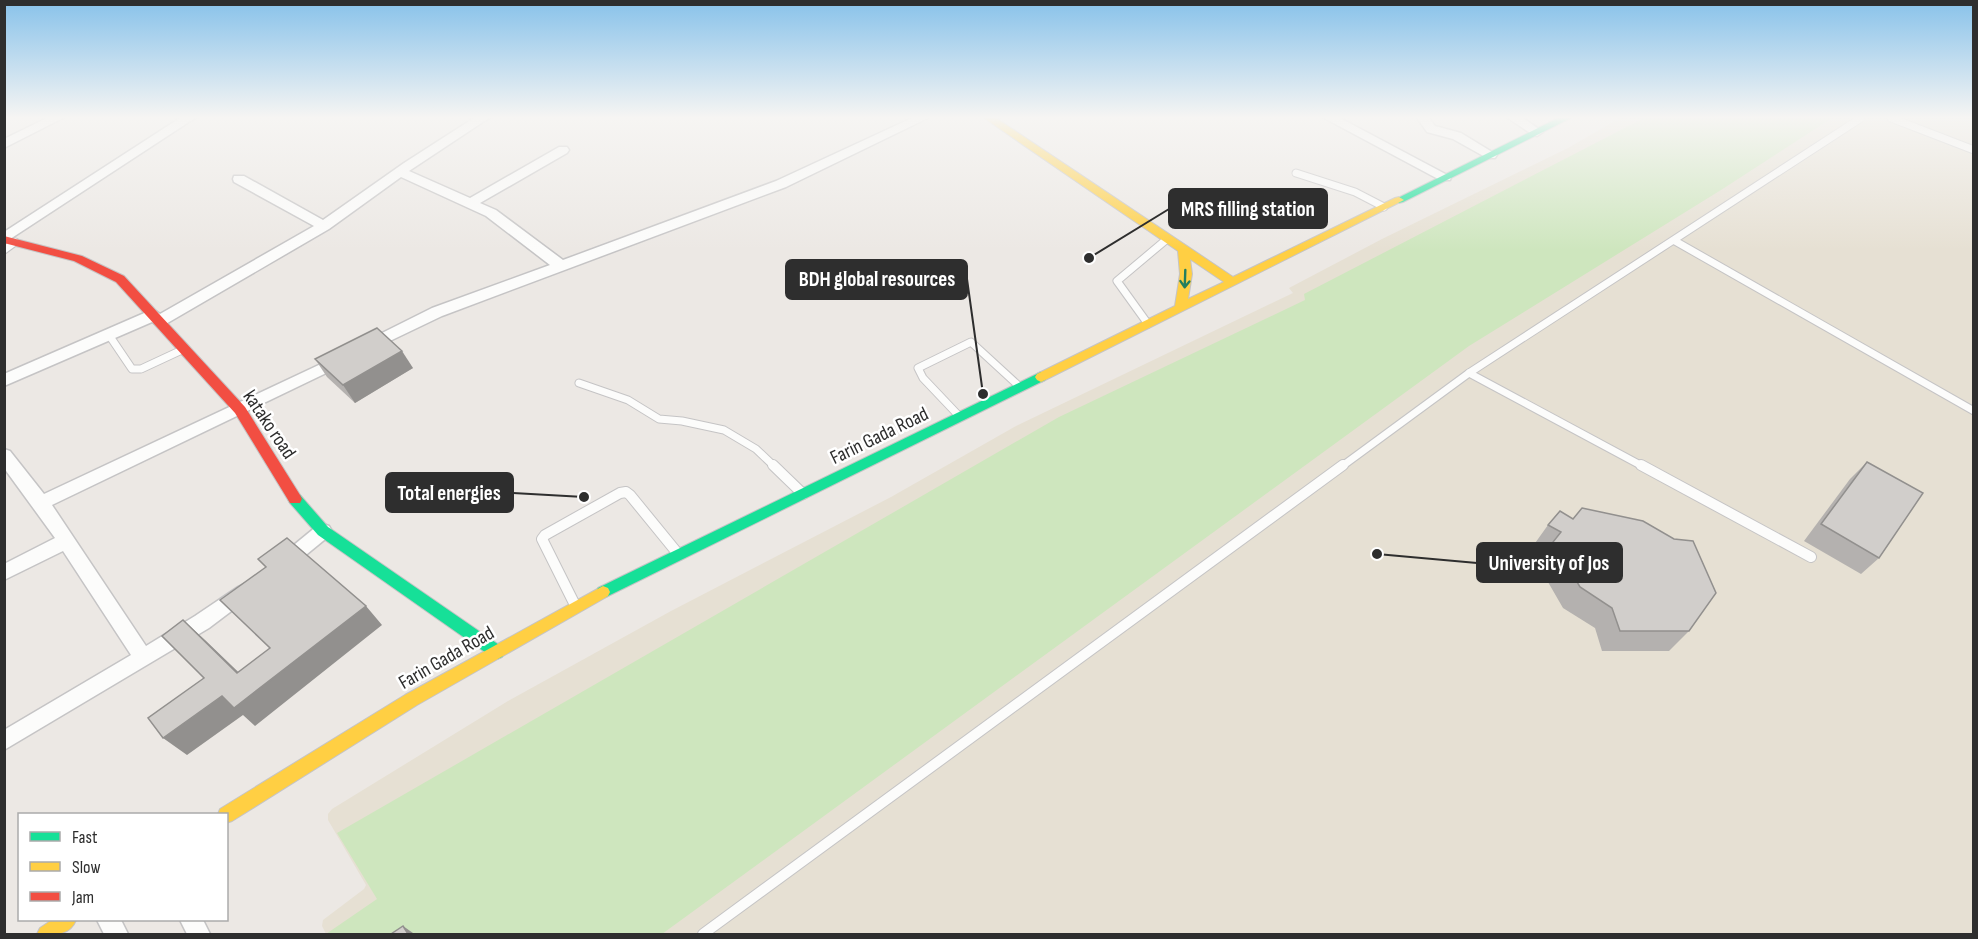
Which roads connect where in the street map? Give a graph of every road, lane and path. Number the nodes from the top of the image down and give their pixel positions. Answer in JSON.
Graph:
{"nodes":[{"id":1,"x":125,"y":162,"type":"edge"},
{"id":2,"x":416,"y":162,"type":"edge"},
{"id":3,"x":542,"y":162,"type":"edge"},
{"id":4,"x":828,"y":162,"type":"edge"},
{"id":5,"x":1053,"y":162,"type":"edge"},
{"id":6,"x":1415,"y":162,"type":"edge"},
{"id":7,"x":1477,"y":162,"type":"edge"},
{"id":8,"x":1794,"y":162,"type":"edge"},
{"id":9,"x":400,"y":172,"type":"junction"},
{"id":10,"x":1296,"y":173,"type":"dead end"},
{"id":11,"x":1445,"y":177,"type":"junction"},
{"id":12,"x":239,"y":179,"type":"dead end"},
{"id":13,"x":470,"y":203,"type":"junction"},
{"id":14,"x":1384,"y":207,"type":"junction"},
{"id":15,"x":324,"y":226,"type":"junction"},
{"id":16,"x":1167,"y":239,"type":"junction"},
{"id":17,"x":1674,"y":241,"type":"junction"},
{"id":18,"x":7,"y":242,"type":"edge"},
{"id":19,"x":1189,"y":254,"type":"junction"},
{"id":20,"x":1273,"y":262,"type":"junction"},
{"id":21,"x":561,"y":266,"type":"junction"},
{"id":22,"x":1232,"y":282,"type":"junction"},
{"id":23,"x":1181,"y":308,"type":"junction"},
{"id":24,"x":157,"y":318,"type":"junction"},
{"id":25,"x":1148,"y":324,"type":"junction"},
{"id":26,"x":109,"y":335,"type":"junction"},
{"id":27,"x":184,"y":349,"type":"junction"},
{"id":28,"x":1469,"y":373,"type":"junction"},
{"id":29,"x":4,"y":381,"type":"edge"},
{"id":30,"x":579,"y":383,"type":"dead end"},
{"id":31,"x":1020,"y":387,"type":"junction"},
{"id":32,"x":240,"y":410,"type":"junction"},
{"id":33,"x":1974,"y":411,"type":"edge"},
{"id":34,"x":960,"y":417,"type":"junction"},
{"id":35,"x":4,"y":455,"type":"edge"},
{"id":36,"x":803,"y":494,"type":"junction"},
{"id":37,"x":41,"y":503,"type":"junction"},
{"id":38,"x":323,"y":531,"type":"junction"},
{"id":39,"x":66,"y":541,"type":"junction"},
{"id":40,"x":679,"y":555,"type":"junction"},
{"id":41,"x":1811,"y":557,"type":"dead end"},
{"id":42,"x":273,"y":571,"type":"edge"},
{"id":43,"x":4,"y":573,"type":"edge"},
{"id":44,"x":255,"y":584,"type":"edge"},
{"id":45,"x":576,"y":606,"type":"junction"},
{"id":46,"x":497,"y":652,"type":"junction"},
{"id":47,"x":143,"y":658,"type":"junction"},
{"id":48,"x":4,"y":741,"type":"edge"},
{"id":49,"x":228,"y":814,"type":"edge"},
{"id":50,"x":66,"y":921,"type":"edge"},
{"id":51,"x":109,"y":921,"type":"edge"},
{"id":52,"x":46,"y":934,"type":"edge"},
{"id":53,"x":117,"y":934,"type":"edge"},
{"id":54,"x":703,"y":934,"type":"edge"}],
"edges":[{"from":1,"to":18,"type":"street"},
{"from":2,"to":9,"type":"street"},
{"from":3,"to":13,"type":"street"},
{"from":4,"to":21,"type":"street"},
{"from":5,"to":16,"type":"main road"},
{"from":6,"to":11,"type":"street"},
{"from":7,"to":11,"type":"main road","name":"Farin Gada Road"},
{"from":8,"to":17,"type":"lane"},
{"from":9,"to":13,"type":"street"},
{"from":9,"to":15,"type":"street"},
{"from":10,"to":14,"type":"lane"},
{"from":11,"to":14,"type":"main road","name":"Farin Gada Road"},
{"from":12,"to":15,"type":"street"},
{"from":13,"to":21,"type":"street"},
{"from":14,"to":20,"type":"main road","name":"Farin Gada Road"},
{"from":15,"to":24,"type":"street"},
{"from":16,"to":19,"type":"main road"},
{"from":16,"to":25,"type":"lane"},
{"from":17,"to":28,"type":"lane"},
{"from":17,"to":33,"type":"lane"},
{"from":18,"to":24,"type":"main road","name":"katako road"},
{"from":19,"to":20,"type":"main road"},
{"from":19,"to":22,"type":"main road"},
{"from":19,"to":23,"type":"main road","one_way":true},
{"from":20,"to":22,"type":"main road","name":"Farin Gada Road"},
{"from":21,"to":32,"type":"street"},
{"from":22,"to":23,"type":"main road","name":"Farin Gada Road"},
{"from":23,"to":25,"type":"main road","name":"Farin Gada Road"},
{"from":24,"to":26,"type":"street"},
{"from":24,"to":27,"type":"main road","name":"katako road"},
{"from":25,"to":31,"type":"main road","name":"Farin Gada Road"},
{"from":26,"to":27,"type":"lane"},
{"from":26,"to":29,"type":"street"},
{"from":27,"to":32,"type":"main road","name":"katako road"},
{"from":28,"to":41,"type":"lane"},
{"from":28,"to":54,"type":"lane"},
{"from":30,"to":36,"type":"lane"},
{"from":31,"to":34,"type":"main road","name":"Farin Gada Road"},
{"from":31,"to":34,"type":"lane"},
{"from":32,"to":37,"type":"street"},
{"from":32,"to":38,"type":"main road","name":"katako road"},
{"from":34,"to":36,"type":"main road","name":"Farin Gada Road"},
{"from":35,"to":37,"type":"street"},
{"from":36,"to":40,"type":"main road","name":"Farin Gada Road"},
{"from":37,"to":39,"type":"street"},
{"from":38,"to":42,"type":"street"},
{"from":38,"to":46,"type":"main road","name":"katako road"},
{"from":39,"to":43,"type":"street"},
{"from":39,"to":47,"type":"street"},
{"from":40,"to":45,"type":"main road","name":"Farin Gada Road"},
{"from":40,"to":45,"type":"lane"},
{"from":44,"to":47,"type":"street"},
{"from":45,"to":46,"type":"main road","name":"Farin Gada Road"},
{"from":46,"to":49,"type":"main road","name":"Farin Gada Road"},
{"from":47,"to":48,"type":"street"},
{"from":50,"to":52,"type":"main road"},
{"from":51,"to":53,"type":"street"}]}
